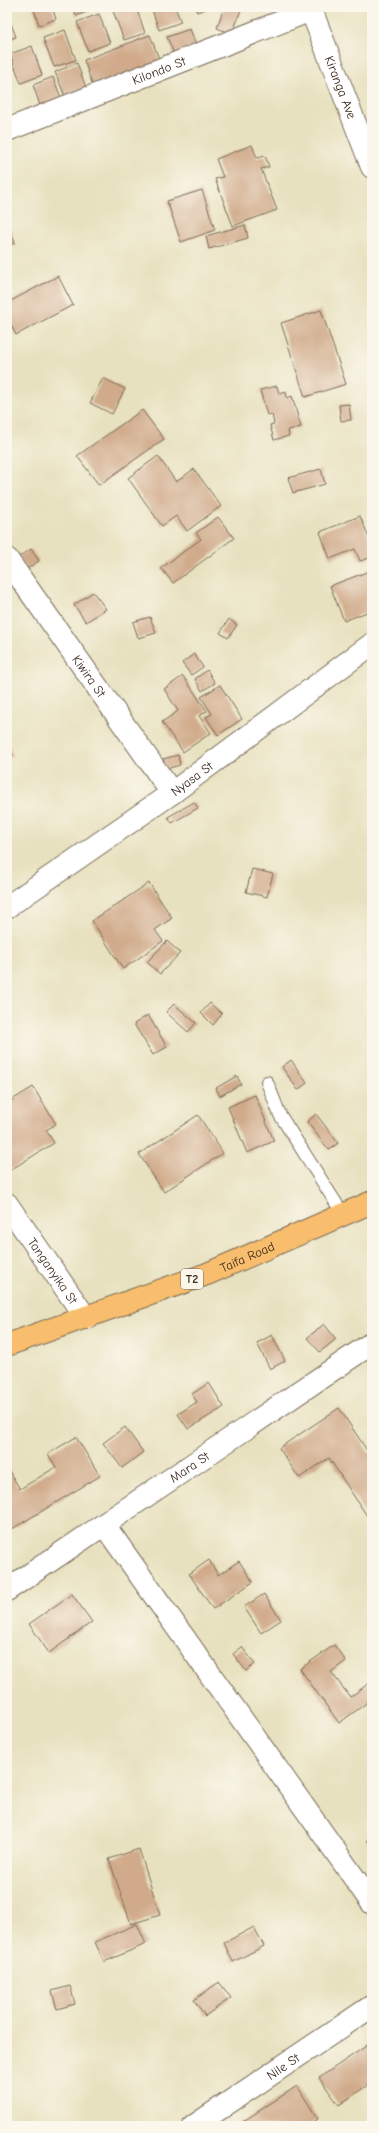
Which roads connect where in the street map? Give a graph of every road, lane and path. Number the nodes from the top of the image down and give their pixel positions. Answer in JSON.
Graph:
{"nodes":[{"id":1,"x":310,"y":9,"type":"edge"},
{"id":2,"x":7,"y":130,"type":"edge"},
{"id":3,"x":372,"y":166,"type":"edge"},
{"id":4,"x":7,"y":559,"type":"edge"},
{"id":5,"x":372,"y":644,"type":"edge"},
{"id":6,"x":172,"y":793,"type":"junction"},
{"id":7,"x":7,"y":907,"type":"edge"},
{"id":8,"x":267,"y":1082,"type":"dead end"},
{"id":9,"x":372,"y":1202,"type":"edge"},
{"id":10,"x":7,"y":1204,"type":"edge"},
{"id":11,"x":343,"y":1214,"type":"junction"},
{"id":12,"x":86,"y":1318,"type":"junction"},
{"id":13,"x":372,"y":1343,"type":"edge"},
{"id":14,"x":7,"y":1344,"type":"edge"},
{"id":15,"x":105,"y":1526,"type":"junction"},
{"id":16,"x":7,"y":1590,"type":"edge"},
{"id":17,"x":372,"y":1903,"type":"edge"},
{"id":18,"x":372,"y":2006,"type":"edge"},
{"id":19,"x":194,"y":2126,"type":"edge"}],
"edges":[{"from":1,"to":2,"type":"street","name":"Kilondo St"},
{"from":1,"to":3,"type":"street","name":"Kiranga Ave"},
{"from":4,"to":6,"type":"street","name":"Kiwira St"},
{"from":5,"to":6,"type":"street","name":"Nyasa St"},
{"from":6,"to":7,"type":"street","name":"Nyasa St"},
{"from":8,"to":11,"type":"lane"},
{"from":9,"to":11,"type":"highway","name":"Taifa Road","number":"T2"},
{"from":10,"to":12,"type":"street","name":"Tanganyika St"},
{"from":11,"to":12,"type":"highway","name":"Taifa Road","number":"T2"},
{"from":12,"to":14,"type":"highway","name":"Taifa Road","number":"T2"},
{"from":13,"to":15,"type":"street","name":"Mara St"},
{"from":15,"to":16,"type":"street","name":"Mara St"},
{"from":15,"to":17,"type":"street"},
{"from":18,"to":19,"type":"street","name":"Nile St"}]}
